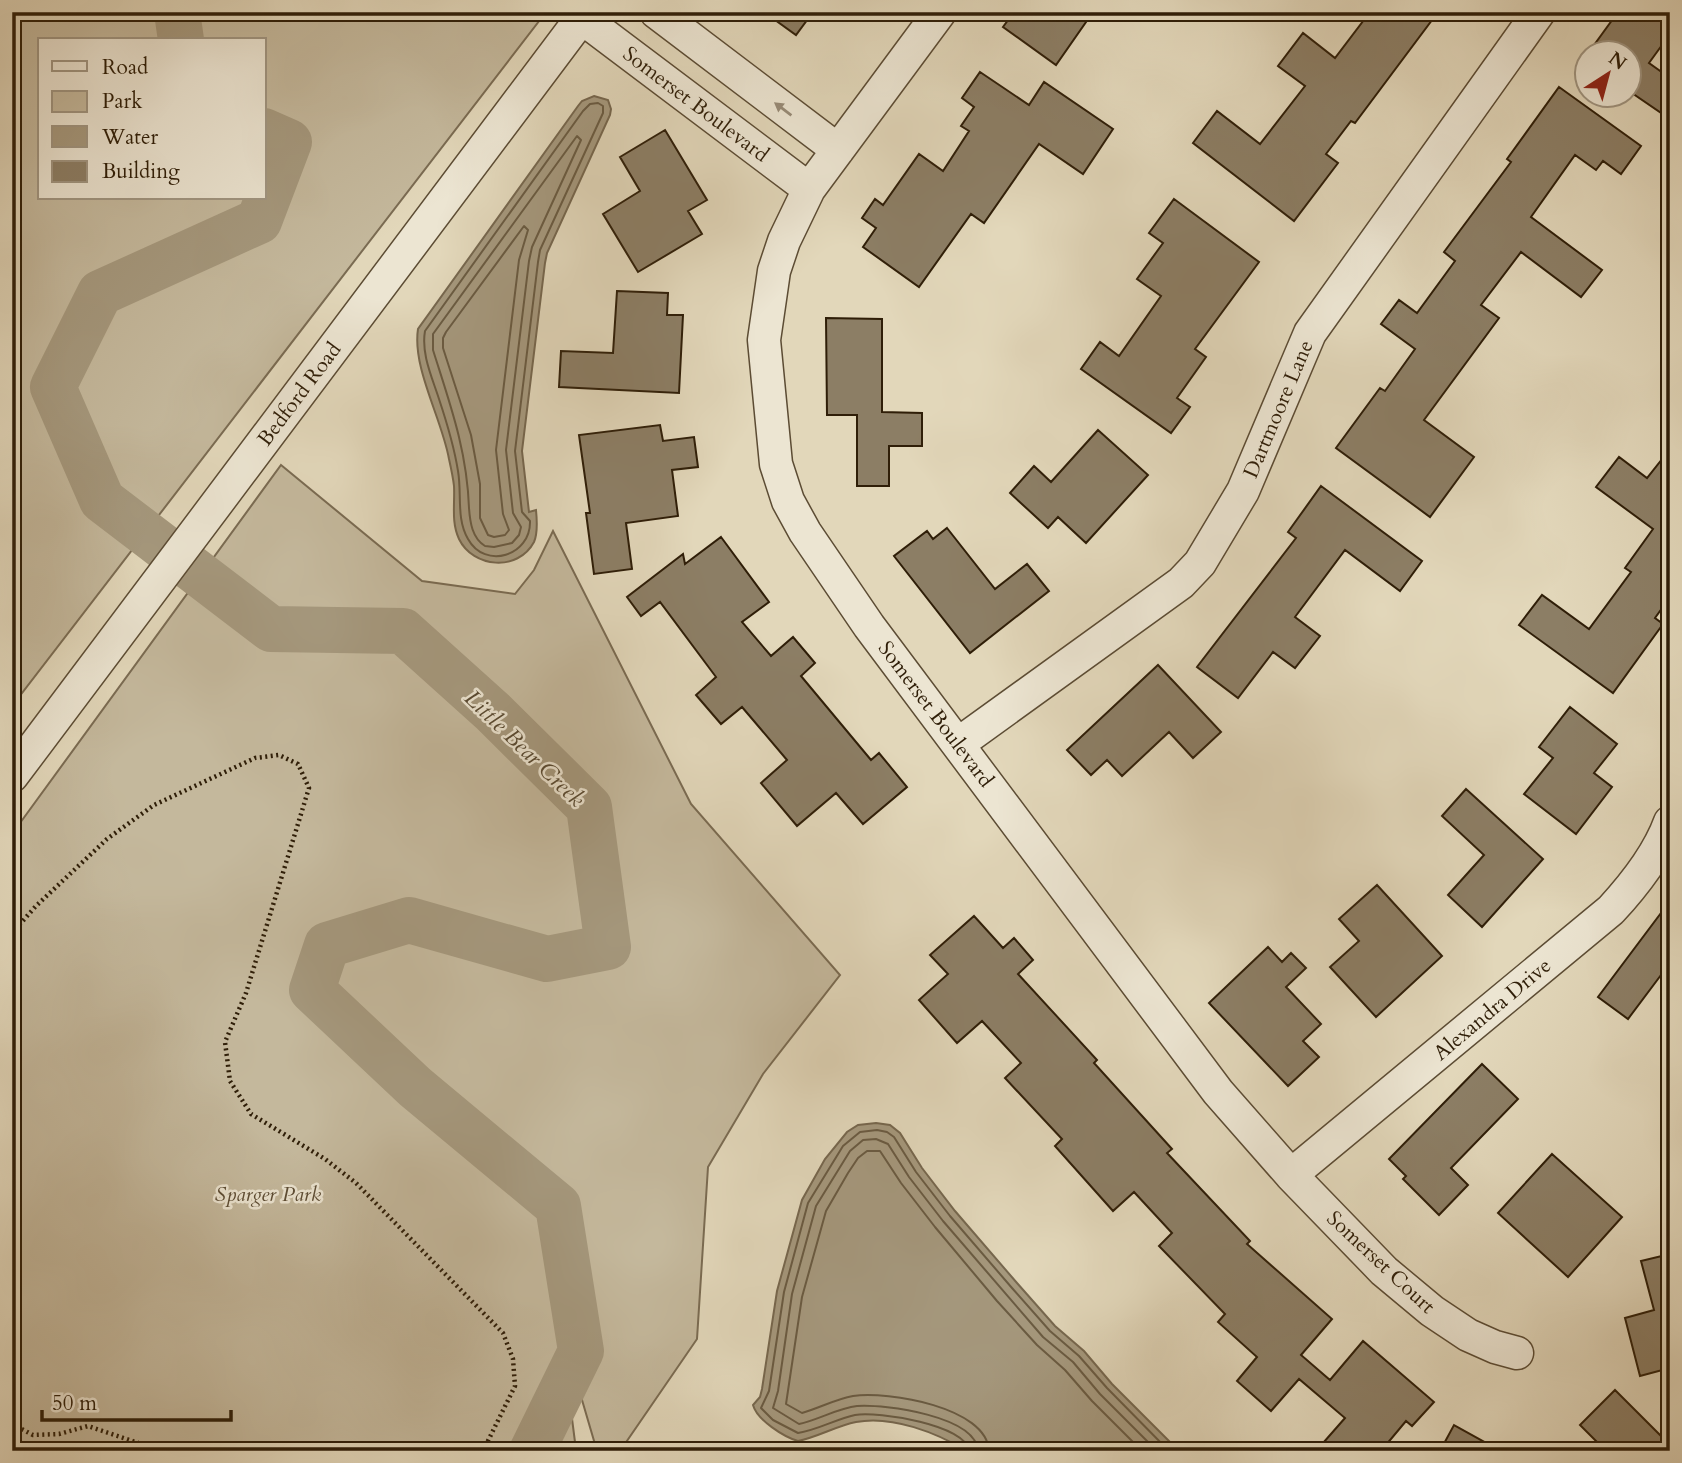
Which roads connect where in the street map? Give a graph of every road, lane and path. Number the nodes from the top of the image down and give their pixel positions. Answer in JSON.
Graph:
{"nodes":[{"id":1,"x":656,"y":12,"type":"edge"},
{"id":2,"x":940,"y":12,"type":"edge"},
{"id":3,"x":1539,"y":12,"type":"edge"},
{"id":4,"x":584,"y":15,"type":"edge"},
{"id":5,"x":838,"y":150,"type":"junction"},
{"id":6,"x":809,"y":190,"type":"junction"},
{"id":7,"x":958,"y":744,"type":"junction"},
{"id":8,"x":12,"y":776,"type":"edge"},
{"id":9,"x":1670,"y":822,"type":"edge"},
{"id":10,"x":12,"y":933,"type":"edge"},
{"id":11,"x":1291,"y":1175,"type":"junction"},
{"id":12,"x":1517,"y":1353,"type":"dead end"},
{"id":13,"x":12,"y":1424,"type":"edge"},
{"id":14,"x":162,"y":1451,"type":"edge"},
{"id":15,"x":483,"y":1451,"type":"edge"}],
"edges":[{"from":5,"to":1,"type":"street","one_way":true},
{"from":2,"to":5,"type":"street","name":"Somerset Boulevard"},
{"from":3,"to":7,"type":"street","name":"Dartmoore Lane"},
{"from":4,"to":6,"type":"street","name":"Somerset Boulevard"},
{"from":4,"to":8,"type":"street","name":"Bedford Road"},
{"from":5,"to":6,"type":"street","name":"Somerset Boulevard"},
{"from":6,"to":7,"type":"street","name":"Somerset Boulevard"},
{"from":7,"to":11,"type":"street","name":"Somerset Boulevard"},
{"from":9,"to":11,"type":"street","name":"Alexandra Drive"},
{"from":10,"to":15,"type":"path"},
{"from":11,"to":12,"type":"street","name":"Somerset Court"},
{"from":13,"to":14,"type":"path"}]}
